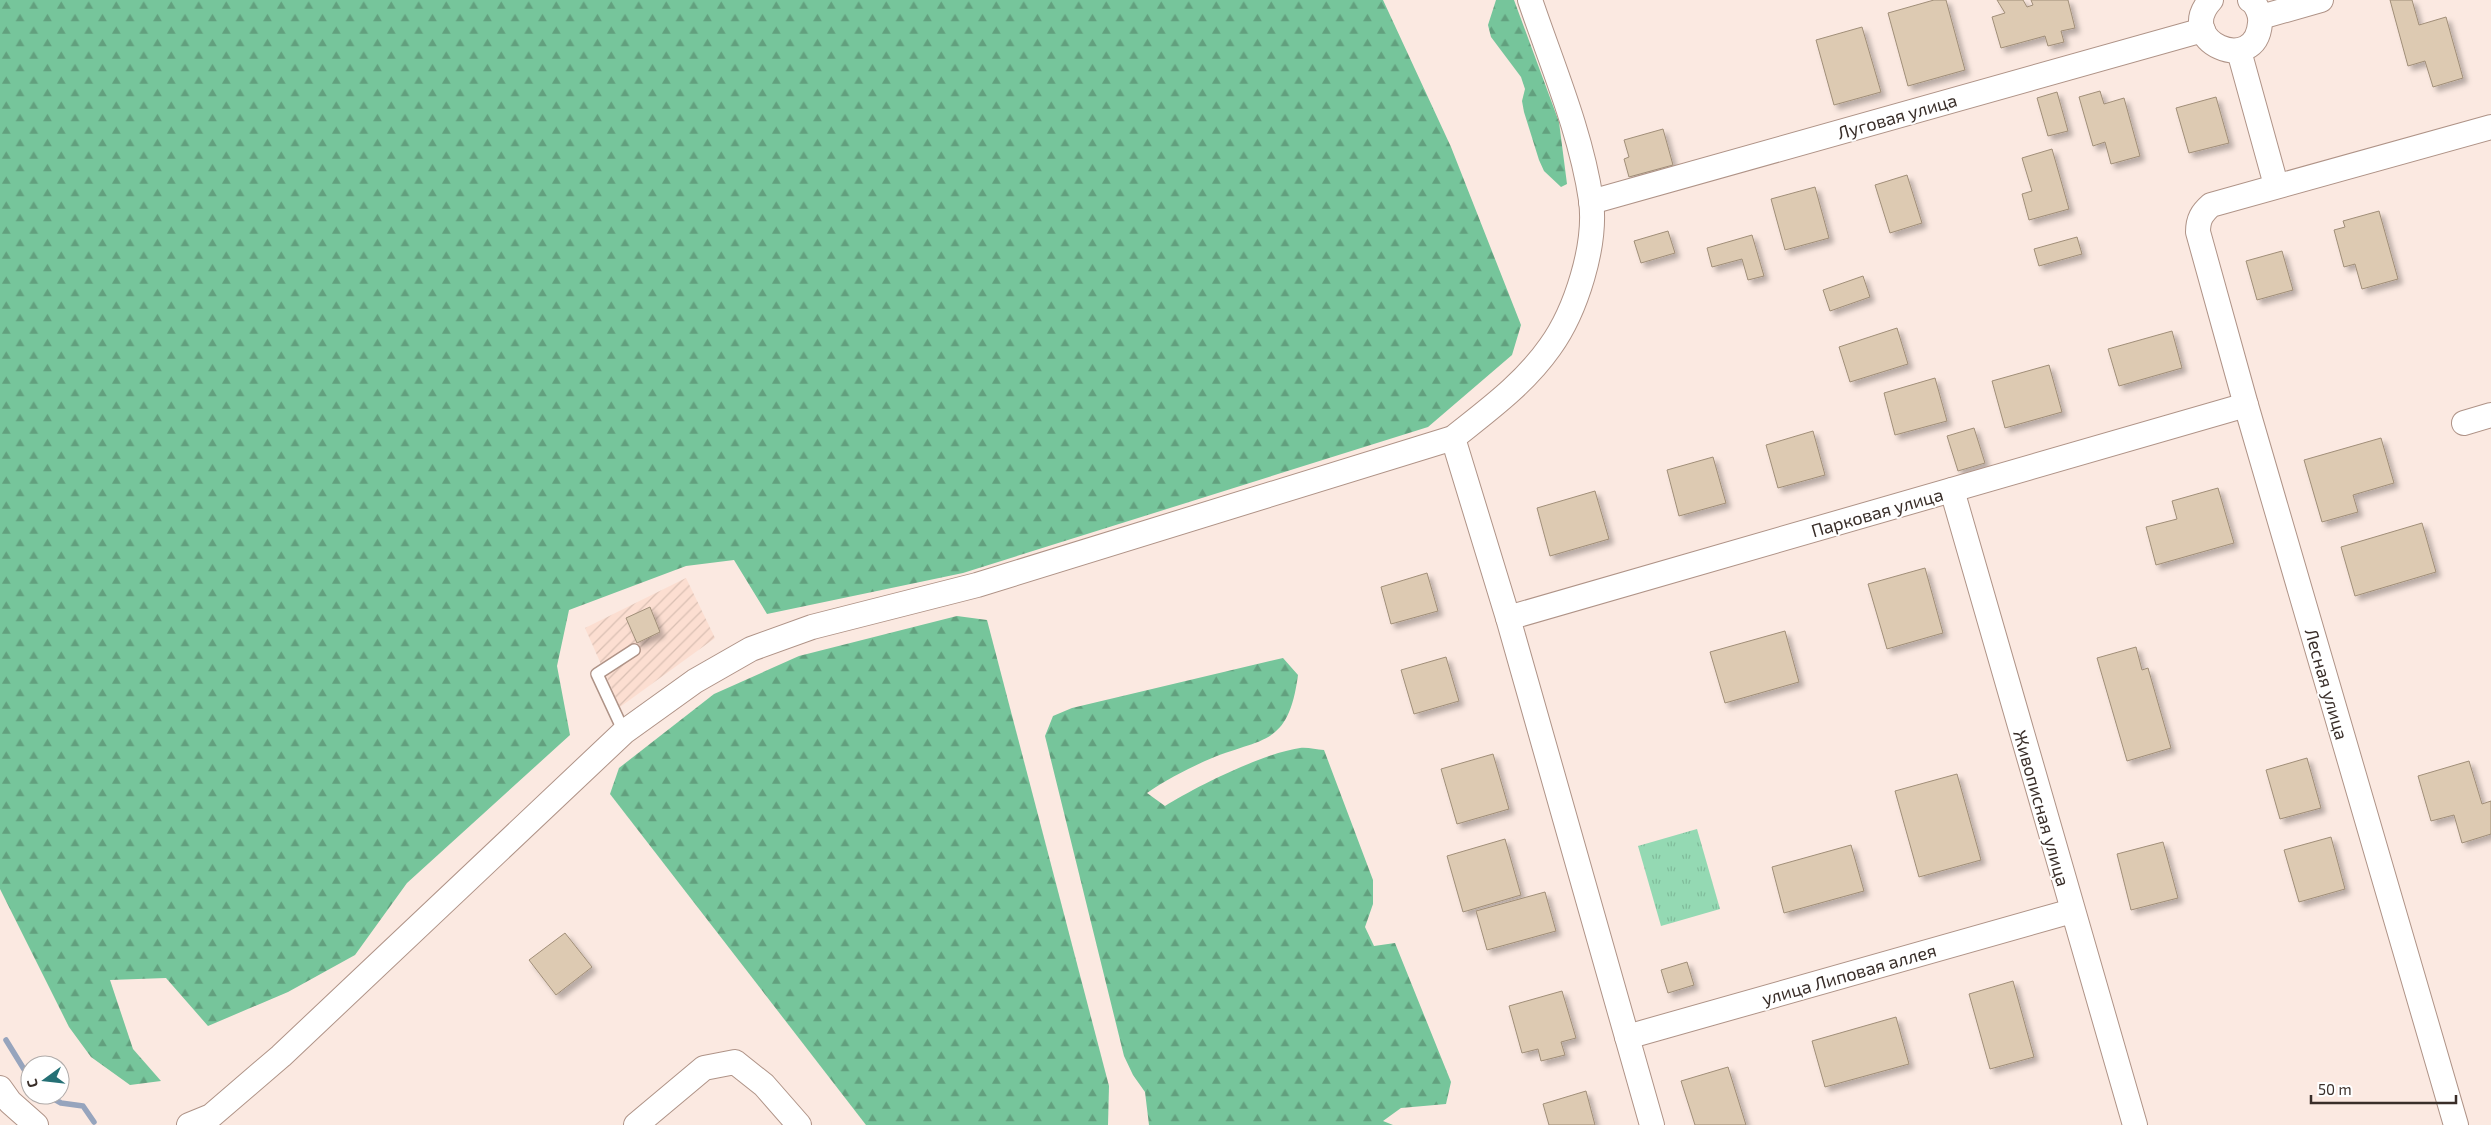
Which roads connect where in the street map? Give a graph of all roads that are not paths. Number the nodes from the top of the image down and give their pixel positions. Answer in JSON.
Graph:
{"nodes":[{"id":1,"x":1530,"y":0,"type":"edge"},
{"id":2,"x":2212,"y":0,"type":"edge"},
{"id":3,"x":2321,"y":0,"type":"edge"},
{"id":4,"x":2255,"y":8,"type":"edge"},
{"id":5,"x":2203,"y":30,"type":"junction"},
{"id":6,"x":2239,"y":51,"type":"junction"},
{"id":7,"x":2491,"y":126,"type":"edge"},
{"id":8,"x":2276,"y":186,"type":"junction"},
{"id":9,"x":1591,"y":202,"type":"junction"},
{"id":10,"x":2246,"y":405,"type":"junction"},
{"id":11,"x":2491,"y":415,"type":"edge"},
{"id":12,"x":2464,"y":423,"type":"dead end"},
{"id":13,"x":1453,"y":438,"type":"junction"},
{"id":14,"x":1952,"y":490,"type":"junction"},
{"id":15,"x":1508,"y":618,"type":"junction"},
{"id":16,"x":634,"y":650,"type":"dead end"},
{"id":17,"x":624,"y":732,"type":"junction"},
{"id":18,"x":2072,"y":911,"type":"junction"},
{"id":19,"x":1627,"y":1037,"type":"junction"},
{"id":20,"x":0,"y":1088,"type":"edge"},
{"id":21,"x":213,"y":1120,"type":"edge"},
{"id":22,"x":36,"y":1125,"type":"edge"},
{"id":23,"x":189,"y":1125,"type":"edge"},
{"id":24,"x":636,"y":1125,"type":"edge"},
{"id":25,"x":799,"y":1125,"type":"edge"},
{"id":26,"x":1652,"y":1125,"type":"edge"},
{"id":27,"x":2135,"y":1125,"type":"edge"},
{"id":28,"x":2456,"y":1125,"type":"edge"}],
"edges":[{"from":1,"to":9,"type":"street"},
{"from":2,"to":5,"type":"street"},
{"from":3,"to":4,"type":"street"},
{"from":4,"to":6,"type":"street"},
{"from":5,"to":6,"type":"street"},
{"from":5,"to":9,"type":"street","name":"Луговая улица"},
{"from":6,"to":8,"type":"street"},
{"from":7,"to":8,"type":"street","name":"Лесная улица"},
{"from":8,"to":10,"type":"street","name":"Лесная улица"},
{"from":9,"to":13,"type":"street"},
{"from":10,"to":14,"type":"street","name":"Парковая улица"},
{"from":10,"to":28,"type":"street","name":"Лесная улица"},
{"from":11,"to":12,"type":"street"},
{"from":13,"to":15,"type":"street"},
{"from":13,"to":17,"type":"street"},
{"from":14,"to":15,"type":"street","name":"Парковая улица"},
{"from":14,"to":18,"type":"street","name":"Живописная улица"},
{"from":15,"to":19,"type":"street"},
{"from":16,"to":17,"type":"lane"},
{"from":17,"to":21,"type":"street"},
{"from":18,"to":19,"type":"street","name":"улица Липовая аллея"},
{"from":18,"to":27,"type":"street","name":"Живописная улица"},
{"from":19,"to":26,"type":"street"},
{"from":20,"to":22,"type":"street"},
{"from":21,"to":23,"type":"street"},
{"from":24,"to":25,"type":"street"}]}
